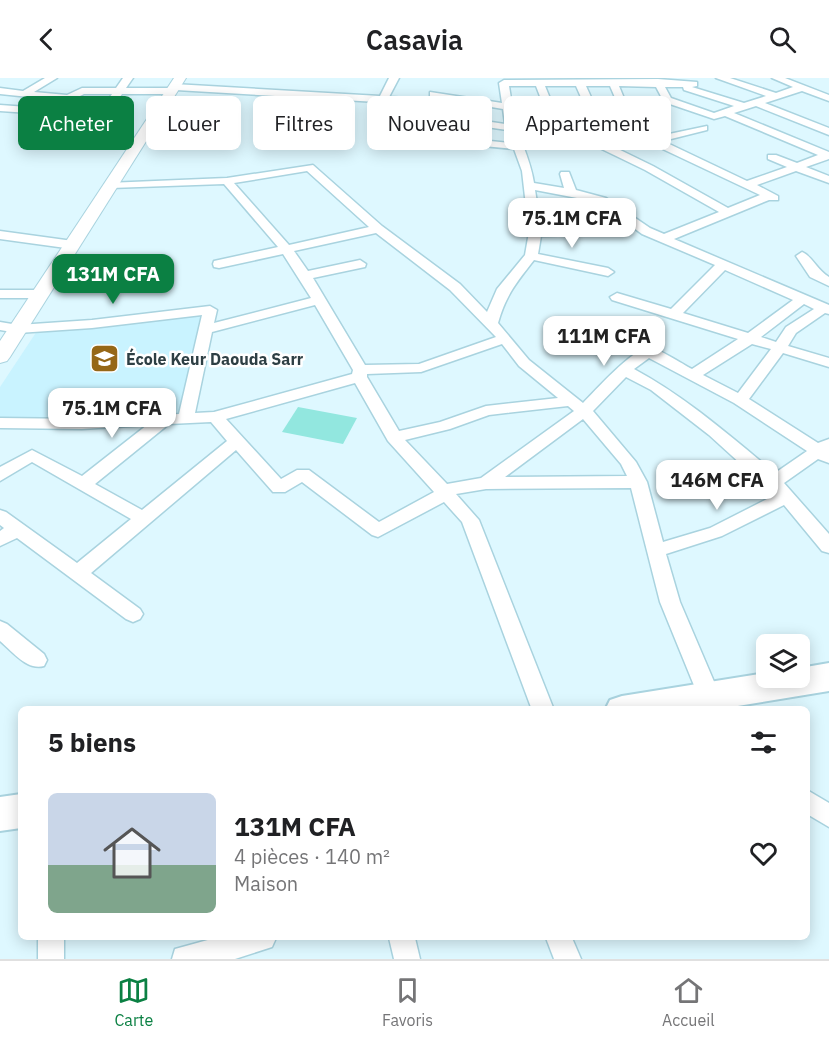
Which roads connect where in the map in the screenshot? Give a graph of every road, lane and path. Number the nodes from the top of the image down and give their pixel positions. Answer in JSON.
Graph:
{"nodes":[{"id":1,"x":128,"y":78,"type":"edge"},
{"id":2,"x":394,"y":78,"type":"edge"},
{"id":3,"x":721,"y":78,"type":"edge"},
{"id":4,"x":777,"y":78,"type":"edge"},
{"id":5,"x":53,"y":80,"type":"edge"},
{"id":6,"x":514,"y":81,"type":"edge"},
{"id":7,"x":579,"y":82,"type":"junction"},
{"id":8,"x":614,"y":82,"type":"junction"},
{"id":9,"x":658,"y":82,"type":"junction"},
{"id":10,"x":70,"y":83,"type":"dead end"},
{"id":11,"x":539,"y":83,"type":"junction"},
{"id":12,"x":691,"y":83,"type":"edge"},
{"id":13,"x":829,"y":83,"type":"edge"},
{"id":14,"x":81,"y":84,"type":"dead end"},
{"id":15,"x":175,"y":86,"type":"edge"},
{"id":16,"x":804,"y":88,"type":"junction"},
{"id":17,"x":119,"y":91,"type":"junction"},
{"id":18,"x":0,"y":92,"type":"edge"},
{"id":19,"x":25,"y":93,"type":"junction"},
{"id":20,"x":433,"y":94,"type":"junction"},
{"id":21,"x":779,"y":95,"type":"junction"},
{"id":22,"x":50,"y":96,"type":"edge"},
{"id":23,"x":71,"y":96,"type":"edge"},
{"id":24,"x":116,"y":96,"type":"edge"},
{"id":25,"x":384,"y":96,"type":"edge"},
{"id":26,"x":416,"y":96,"type":"edge"},
{"id":27,"x":507,"y":96,"type":"edge"},
{"id":28,"x":544,"y":96,"type":"edge"},
{"id":29,"x":585,"y":96,"type":"edge"},
{"id":30,"x":620,"y":96,"type":"edge"},
{"id":31,"x":665,"y":96,"type":"edge"},
{"id":32,"x":671,"y":97,"type":"edge"},
{"id":33,"x":829,"y":98,"type":"edge"},
{"id":34,"x":367,"y":99,"type":"edge"},
{"id":35,"x":671,"y":101,"type":"edge"},
{"id":36,"x":802,"y":101,"type":"dead end"},
{"id":37,"x":755,"y":102,"type":"junction"},
{"id":38,"x":504,"y":106,"type":"edge"},
{"id":39,"x":742,"y":106,"type":"junction"},
{"id":40,"x":0,"y":108,"type":"edge"},
{"id":41,"x":18,"y":110,"type":"edge"},
{"id":42,"x":724,"y":112,"type":"junction"},
{"id":43,"x":504,"y":127,"type":"edge"},
{"id":44,"x":703,"y":128,"type":"dead end"},
{"id":45,"x":829,"y":132,"type":"edge"},
{"id":46,"x":671,"y":136,"type":"edge"},
{"id":47,"x":671,"y":149,"type":"edge"},
{"id":48,"x":521,"y":150,"type":"edge"},
{"id":49,"x":613,"y":150,"type":"edge"},
{"id":50,"x":829,"y":156,"type":"edge"},
{"id":51,"x":772,"y":157,"type":"dead end"},
{"id":52,"x":797,"y":167,"type":"junction"},
{"id":53,"x":718,"y":172,"type":"junction"},
{"id":54,"x":565,"y":174,"type":"dead end"},
{"id":55,"x":829,"y":180,"type":"edge"},
{"id":56,"x":227,"y":182,"type":"junction"},
{"id":57,"x":675,"y":182,"type":"junction"},
{"id":58,"x":111,"y":185,"type":"junction"},
{"id":59,"x":747,"y":185,"type":"junction"},
{"id":60,"x":529,"y":186,"type":"junction"},
{"id":61,"x":570,"y":192,"type":"junction"},
{"id":62,"x":727,"y":212,"type":"junction"},
{"id":63,"x":378,"y":229,"type":"junction"},
{"id":64,"x":610,"y":230,"type":"dead end"},
{"id":65,"x":535,"y":232,"type":"junction"},
{"id":66,"x":0,"y":235,"type":"edge"},
{"id":67,"x":663,"y":239,"type":"junction"},
{"id":68,"x":73,"y":245,"type":"junction"},
{"id":69,"x":287,"y":250,"type":"junction"},
{"id":70,"x":531,"y":256,"type":"junction"},
{"id":71,"x":802,"y":256,"type":"dead end"},
{"id":72,"x":219,"y":264,"type":"dead end"},
{"id":73,"x":360,"y":264,"type":"dead end"},
{"id":74,"x":723,"y":264,"type":"junction"},
{"id":75,"x":608,"y":272,"type":"dead end"},
{"id":76,"x":304,"y":276,"type":"junction"},
{"id":77,"x":829,"y":282,"type":"edge"},
{"id":78,"x":0,"y":294,"type":"edge"},
{"id":79,"x":41,"y":294,"type":"junction"},
{"id":80,"x":617,"y":297,"type":"dead end"},
{"id":81,"x":803,"y":299,"type":"junction"},
{"id":82,"x":318,"y":300,"type":"junction"},
{"id":83,"x":826,"y":306,"type":"edge"},
{"id":84,"x":674,"y":314,"type":"junction"},
{"id":85,"x":0,"y":326,"type":"edge"},
{"id":86,"x":492,"y":326,"type":"junction"},
{"id":87,"x":18,"y":329,"type":"junction"},
{"id":88,"x":206,"y":329,"type":"junction"},
{"id":89,"x":505,"y":338,"type":"junction"},
{"id":90,"x":749,"y":339,"type":"junction"},
{"id":91,"x":780,"y":347,"type":"junction"},
{"id":92,"x":0,"y":357,"type":"edge"},
{"id":93,"x":829,"y":363,"type":"edge"},
{"id":94,"x":624,"y":370,"type":"junction"},
{"id":95,"x":359,"y":374,"type":"junction"},
{"id":96,"x":690,"y":374,"type":"junction"},
{"id":97,"x":656,"y":387,"type":"junction"},
{"id":98,"x":740,"y":400,"type":"junction"},
{"id":99,"x":579,"y":406,"type":"junction"},
{"id":100,"x":215,"y":417,"type":"junction"},
{"id":101,"x":186,"y":420,"type":"junction"},
{"id":102,"x":163,"y":421,"type":"junction"},
{"id":103,"x":0,"y":423,"type":"edge"},
{"id":104,"x":394,"y":437,"type":"junction"},
{"id":105,"x":237,"y":441,"type":"junction"},
{"id":106,"x":826,"y":450,"type":"edge"},
{"id":107,"x":0,"y":475,"type":"edge"},
{"id":108,"x":638,"y":482,"type":"junction"},
{"id":109,"x":774,"y":482,"type":"junction"},
{"id":110,"x":486,"y":483,"type":"junction"},
{"id":111,"x":84,"y":484,"type":"junction"},
{"id":112,"x":444,"y":491,"type":"junction"},
{"id":113,"x":786,"y":497,"type":"junction"},
{"id":114,"x":0,"y":516,"type":"edge"},
{"id":115,"x":144,"y":519,"type":"junction"},
{"id":116,"x":17,"y":529,"type":"junction"},
{"id":117,"x":0,"y":540,"type":"edge"},
{"id":118,"x":829,"y":546,"type":"edge"},
{"id":119,"x":657,"y":550,"type":"junction"},
{"id":120,"x":78,"y":573,"type":"junction"},
{"id":121,"x":133,"y":614,"type":"dead end"},
{"id":122,"x":0,"y":629,"type":"edge"},
{"id":123,"x":37,"y":660,"type":"dead end"},
{"id":124,"x":829,"y":676,"type":"edge"},
{"id":125,"x":712,"y":703,"type":"edge"},
{"id":126,"x":541,"y":706,"type":"edge"},
{"id":127,"x":673,"y":706,"type":"edge"},
{"id":128,"x":810,"y":803,"type":"edge"},
{"id":129,"x":18,"y":811,"type":"edge"},
{"id":130,"x":0,"y":814,"type":"edge"},
{"id":131,"x":829,"y":816,"type":"edge"},
{"id":132,"x":51,"y":940,"type":"edge"},
{"id":133,"x":256,"y":940,"type":"edge"},
{"id":134,"x":402,"y":940,"type":"edge"},
{"id":135,"x":560,"y":940,"type":"edge"},
{"id":136,"x":51,"y":959,"type":"edge"},
{"id":137,"x":185,"y":959,"type":"edge"},
{"id":138,"x":407,"y":959,"type":"edge"},
{"id":139,"x":568,"y":959,"type":"edge"}],
"edges":[{"from":1,"to":17,"type":"street"},
{"from":2,"to":25,"type":"street"},
{"from":3,"to":21,"type":"street"},
{"from":4,"to":16,"type":"street"},
{"from":5,"to":19,"type":"street"},
{"from":6,"to":11,"type":"street"},
{"from":6,"to":27,"type":"street"},
{"from":7,"to":8,"type":"street"},
{"from":7,"to":11,"type":"street"},
{"from":7,"to":29,"type":"street"},
{"from":8,"to":9,"type":"street"},
{"from":8,"to":30,"type":"street"},
{"from":9,"to":12,"type":"street"},
{"from":9,"to":31,"type":"street"},
{"from":10,"to":14,"type":"street"},
{"from":11,"to":28,"type":"street"},
{"from":12,"to":32,"type":"street"},
{"from":12,"to":39,"type":"street"},
{"from":13,"to":16,"type":"street"},
{"from":15,"to":17,"type":"street"},
{"from":15,"to":34,"type":"street"},
{"from":15,"to":58,"type":"street"},
{"from":16,"to":21,"type":"street"},
{"from":16,"to":33,"type":"street"},
{"from":17,"to":23,"type":"street"},
{"from":17,"to":24,"type":"street"},
{"from":18,"to":19,"type":"street"},
{"from":19,"to":22,"type":"street"},
{"from":19,"to":40,"type":"street"},
{"from":20,"to":26,"type":"street"},
{"from":20,"to":38,"type":"street"},
{"from":20,"to":43,"type":"street"},
{"from":21,"to":36,"type":"street"},
{"from":21,"to":37,"type":"street"},
{"from":35,"to":42,"type":"street"},
{"from":37,"to":39,"type":"street"},
{"from":37,"to":45,"type":"street"},
{"from":39,"to":42,"type":"street"},
{"from":40,"to":41,"type":"street"},
{"from":42,"to":50,"type":"street"},
{"from":44,"to":46,"type":"street"},
{"from":47,"to":53,"type":"street"},
{"from":48,"to":60,"type":"street"},
{"from":49,"to":57,"type":"street"},
{"from":50,"to":52,"type":"street"},
{"from":51,"to":52,"type":"street"},
{"from":52,"to":55,"type":"street"},
{"from":52,"to":59,"type":"street"},
{"from":53,"to":57,"type":"street"},
{"from":53,"to":59,"type":"street"},
{"from":54,"to":61,"type":"street"},
{"from":56,"to":58,"type":"street"},
{"from":56,"to":63,"type":"street"},
{"from":56,"to":69,"type":"street"},
{"from":57,"to":62,"type":"street"},
{"from":58,"to":68,"type":"street"},
{"from":59,"to":62,"type":"street"},
{"from":60,"to":61,"type":"street"},
{"from":60,"to":65,"type":"street"},
{"from":61,"to":67,"type":"street"},
{"from":62,"to":67,"type":"street"},
{"from":63,"to":69,"type":"street"},
{"from":63,"to":86,"type":"street"},
{"from":64,"to":65,"type":"street"},
{"from":65,"to":70,"type":"street"},
{"from":66,"to":68,"type":"street"},
{"from":67,"to":74,"type":"street"},
{"from":68,"to":79,"type":"street"},
{"from":69,"to":72,"type":"street"},
{"from":69,"to":76,"type":"street"},
{"from":70,"to":75,"type":"street"},
{"from":70,"to":86,"type":"street"},
{"from":71,"to":77,"type":"street"},
{"from":73,"to":76,"type":"street"},
{"from":74,"to":81,"type":"street"},
{"from":74,"to":84,"type":"street"},
{"from":76,"to":82,"type":"street"},
{"from":78,"to":79,"type":"street"},
{"from":79,"to":87,"type":"street"},
{"from":80,"to":84,"type":"street"},
{"from":81,"to":83,"type":"street"},
{"from":81,"to":90,"type":"street"},
{"from":82,"to":88,"type":"street"},
{"from":82,"to":95,"type":"street"},
{"from":83,"to":91,"type":"street"},
{"from":84,"to":90,"type":"street"},
{"from":85,"to":87,"type":"street"},
{"from":86,"to":89,"type":"street"},
{"from":87,"to":88,"type":"street"},
{"from":87,"to":92,"type":"street"},
{"from":88,"to":101,"type":"street"},
{"from":89,"to":95,"type":"street"},
{"from":89,"to":99,"type":"street"},
{"from":90,"to":91,"type":"street"},
{"from":90,"to":96,"type":"street"},
{"from":91,"to":93,"type":"street"},
{"from":91,"to":98,"type":"street"},
{"from":94,"to":96,"type":"street"},
{"from":94,"to":97,"type":"street"},
{"from":94,"to":99,"type":"street"},
{"from":95,"to":100,"type":"street"},
{"from":95,"to":104,"type":"street"},
{"from":96,"to":97,"type":"street"},
{"from":96,"to":98,"type":"street"},
{"from":97,"to":109,"type":"street"},
{"from":98,"to":106,"type":"street"},
{"from":99,"to":104,"type":"street"},
{"from":99,"to":108,"type":"street"},
{"from":99,"to":110,"type":"street"},
{"from":100,"to":101,"type":"street"},
{"from":100,"to":105,"type":"street"},
{"from":101,"to":102,"type":"street"},
{"from":102,"to":103,"type":"street"},
{"from":102,"to":111,"type":"street"},
{"from":104,"to":112,"type":"street"},
{"from":105,"to":112,"type":"street"},
{"from":105,"to":115,"type":"street"},
{"from":106,"to":109,"type":"street"},
{"from":107,"to":111,"type":"street"},
{"from":108,"to":110,"type":"street"},
{"from":108,"to":119,"type":"street"},
{"from":109,"to":113,"type":"street"},
{"from":110,"to":112,"type":"street"},
{"from":111,"to":115,"type":"street"},
{"from":112,"to":126,"type":"street"},
{"from":113,"to":118,"type":"street"},
{"from":113,"to":119,"type":"street"},
{"from":114,"to":116,"type":"street"},
{"from":115,"to":120,"type":"street"},
{"from":116,"to":117,"type":"street"},
{"from":116,"to":120,"type":"street"},
{"from":119,"to":125,"type":"street"},
{"from":120,"to":121,"type":"street"},
{"from":122,"to":123,"type":"street"},
{"from":124,"to":125,"type":"main road"},
{"from":125,"to":127,"type":"main road"},
{"from":128,"to":131,"type":"street"},
{"from":129,"to":130,"type":"main road"},
{"from":132,"to":136,"type":"street"},
{"from":133,"to":137,"type":"street"},
{"from":134,"to":138,"type":"street"},
{"from":135,"to":139,"type":"street"}]}
